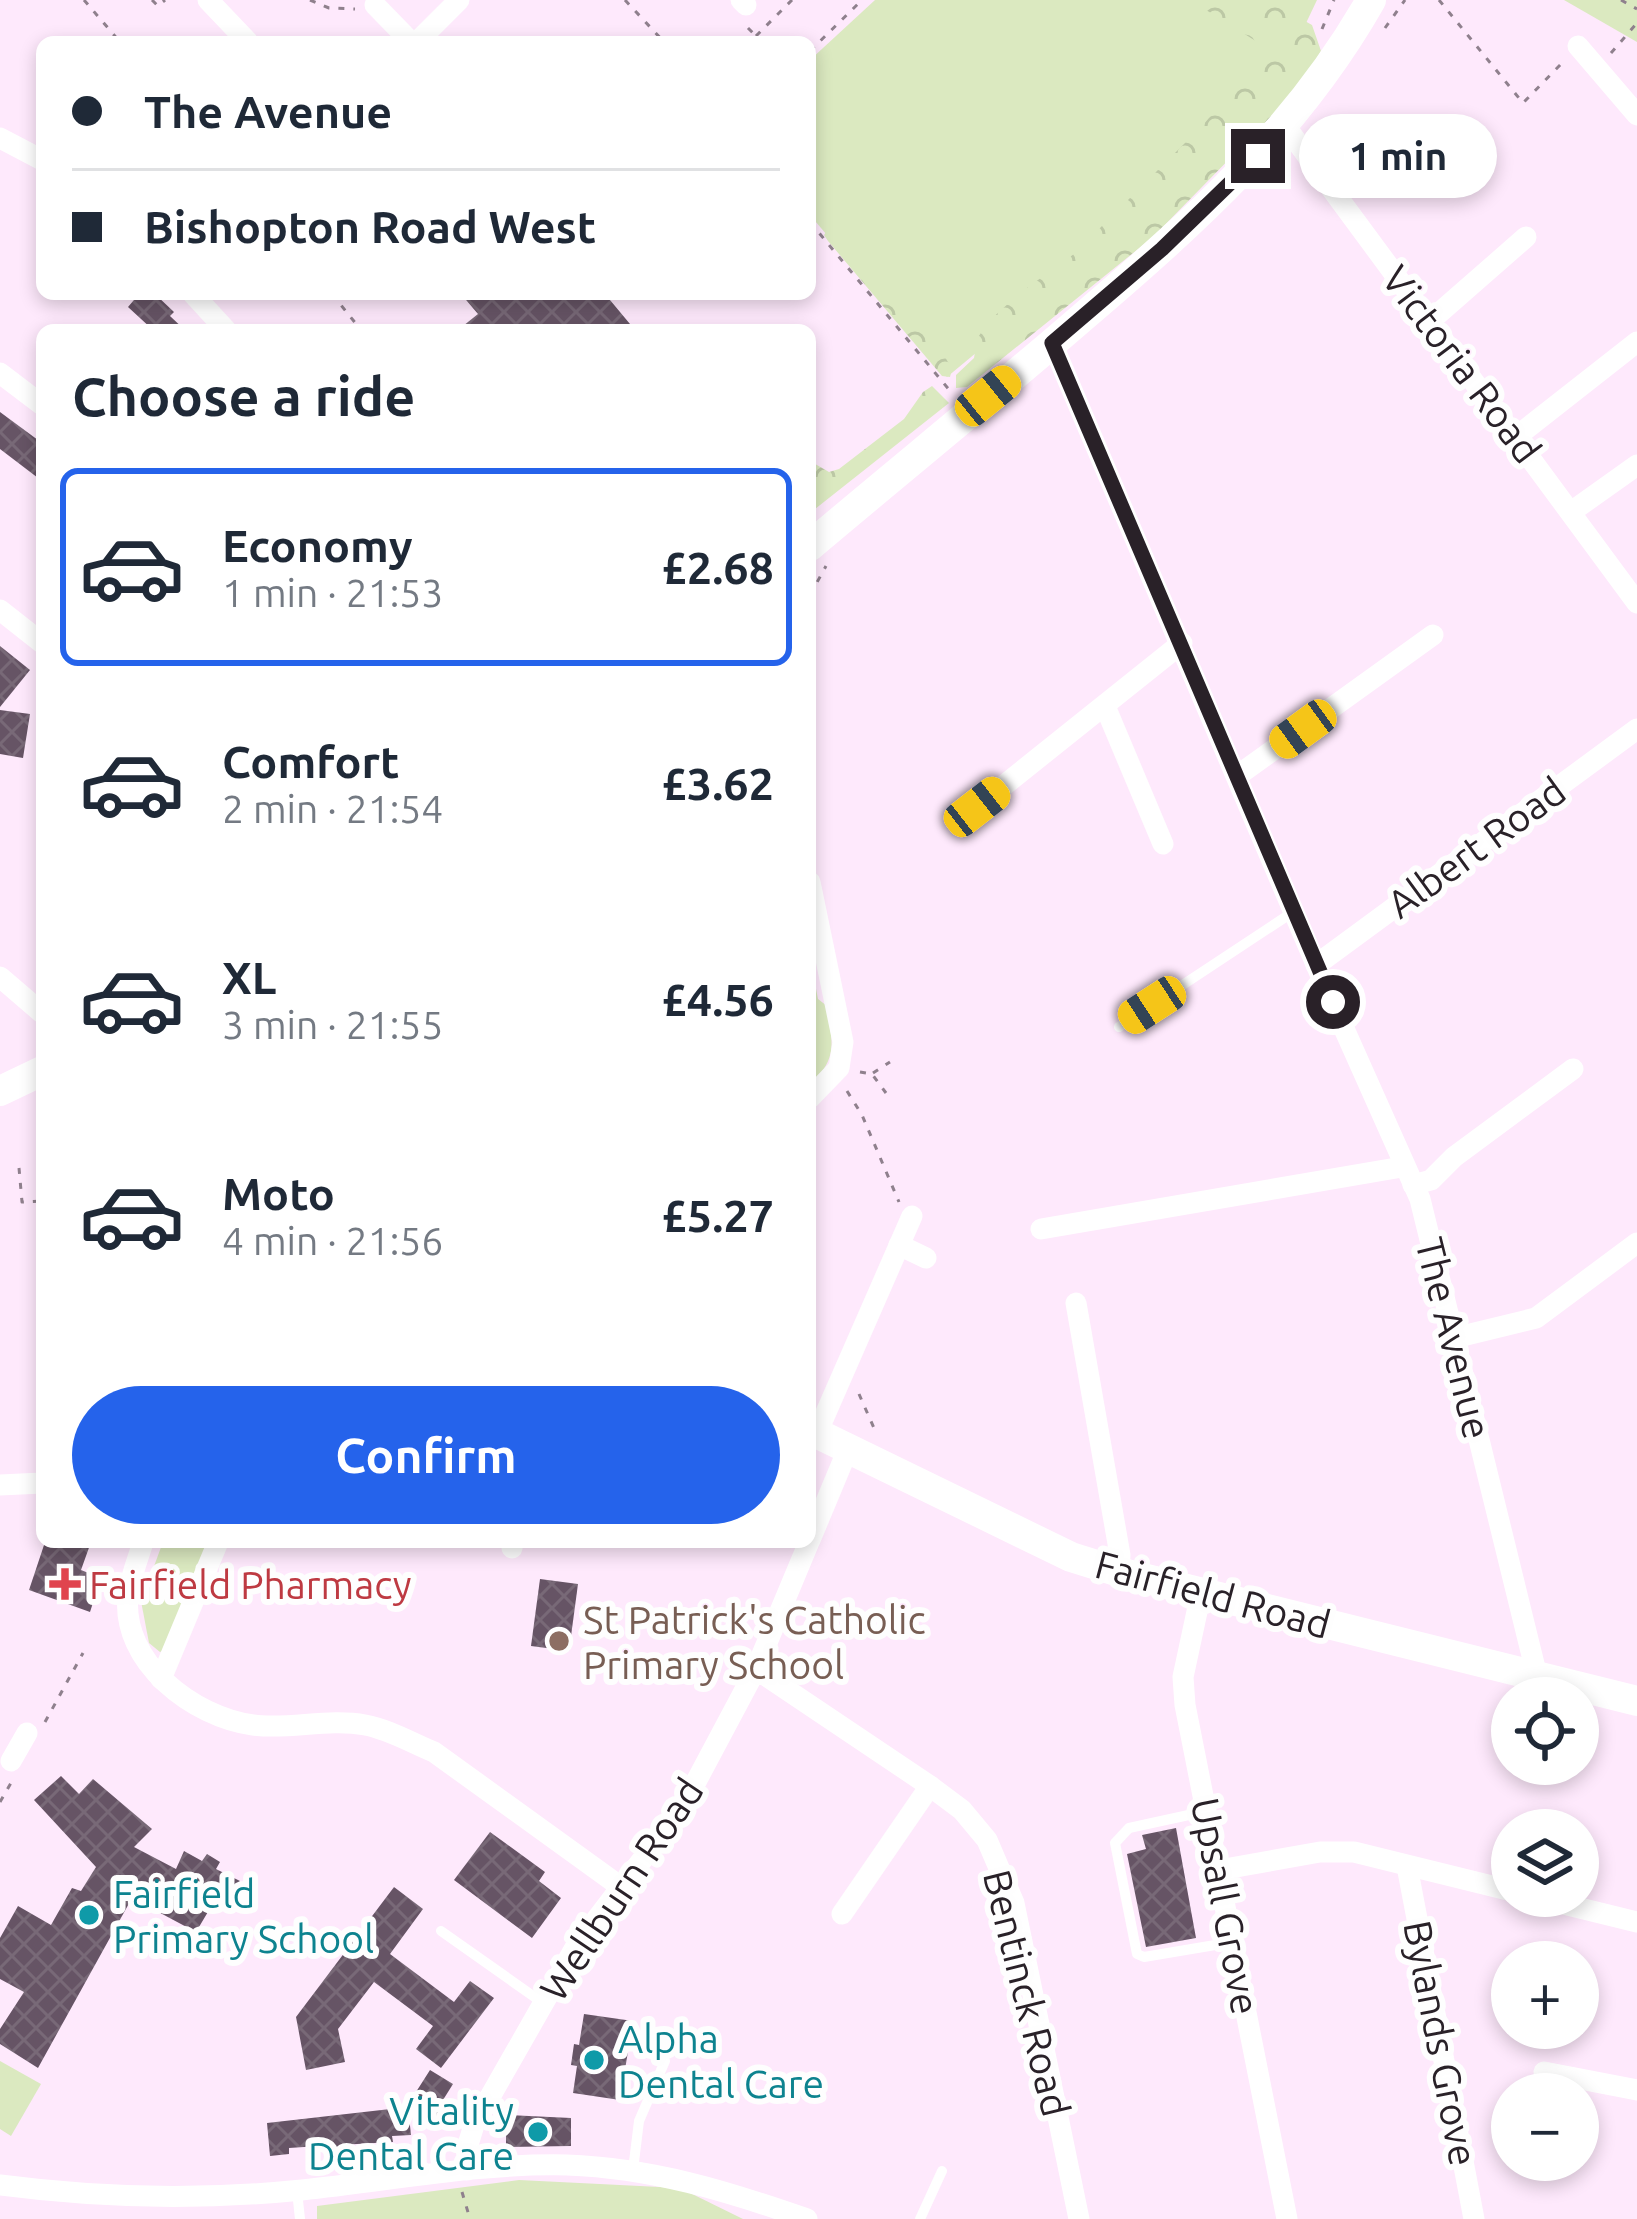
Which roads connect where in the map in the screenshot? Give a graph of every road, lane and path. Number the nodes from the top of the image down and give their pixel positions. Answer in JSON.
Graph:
{"nodes":[{"id":1,"x":84,"y":0,"type":"edge"},
{"id":2,"x":152,"y":0,"type":"edge"},
{"id":3,"x":165,"y":0,"type":"edge"},
{"id":4,"x":310,"y":0,"type":"edge"},
{"id":5,"x":337,"y":0,"type":"edge"},
{"id":6,"x":459,"y":0,"type":"edge"},
{"id":7,"x":625,"y":0,"type":"edge"},
{"id":8,"x":792,"y":0,"type":"edge"},
{"id":9,"x":862,"y":0,"type":"edge"},
{"id":10,"x":1372,"y":0,"type":"edge"},
{"id":11,"x":1439,"y":0,"type":"edge"},
{"id":12,"x":1621,"y":0,"type":"edge"},
{"id":13,"x":220,"y":4,"type":"edge"},
{"id":14,"x":366,"y":7,"type":"joint"},
{"id":15,"x":329,"y":8,"type":"junction"},
{"id":16,"x":1637,"y":9,"type":"edge"},
{"id":17,"x":1637,"y":22,"type":"edge"},
{"id":18,"x":115,"y":36,"type":"edge"},
{"id":19,"x":244,"y":36,"type":"edge"},
{"id":20,"x":406,"y":36,"type":"edge"},
{"id":21,"x":420,"y":36,"type":"edge"},
{"id":22,"x":658,"y":36,"type":"edge"},
{"id":23,"x":755,"y":36,"type":"dead end"},
{"id":24,"x":1619,"y":42,"type":"dead end"},
{"id":25,"x":816,"y":45,"type":"edge"},
{"id":26,"x":1578,"y":46,"type":"joint"},
{"id":27,"x":1637,"y":115,"type":"edge"},
{"id":28,"x":1286,"y":127,"type":"junction"},
{"id":29,"x":0,"y":139,"type":"edge"},
{"id":30,"x":36,"y":157,"type":"edge"},
{"id":31,"x":816,"y":229,"type":"edge"},
{"id":32,"x":1526,"y":237,"type":"dead end"},
{"id":33,"x":199,"y":300,"type":"edge"},
{"id":34,"x":337,"y":300,"type":"edge"},
{"id":35,"x":1430,"y":321,"type":"junction"},
{"id":36,"x":221,"y":324,"type":"edge"},
{"id":37,"x":356,"y":324,"type":"edge"},
{"id":38,"x":1637,"y":342,"type":"edge"},
{"id":39,"x":1052,"y":343,"type":"junction"},
{"id":40,"x":0,"y":373,"type":"edge"},
{"id":41,"x":36,"y":400,"type":"edge"},
{"id":42,"x":968,"y":412,"type":"junction"},
{"id":43,"x":1516,"y":437,"type":"junction"},
{"id":44,"x":1637,"y":465,"type":"edge"},
{"id":45,"x":1571,"y":512,"type":"junction"},
{"id":46,"x":816,"y":541,"type":"edge"},
{"id":47,"x":1637,"y":604,"type":"edge"},
{"id":48,"x":0,"y":610,"type":"edge"},
{"id":49,"x":1433,"y":635,"type":"dead end"},
{"id":50,"x":36,"y":639,"type":"edge"},
{"id":51,"x":1182,"y":643,"type":"junction"},
{"id":52,"x":1105,"y":706,"type":"junction"},
{"id":53,"x":1637,"y":729,"type":"edge"},
{"id":54,"x":1237,"y":776,"type":"junction"},
{"id":55,"x":977,"y":807,"type":"dead end"},
{"id":56,"x":1163,"y":844,"type":"dead end"},
{"id":57,"x":816,"y":910,"type":"edge"},
{"id":58,"x":1293,"y":913,"type":"junction"},
{"id":59,"x":1316,"y":965,"type":"junction"},
{"id":60,"x":0,"y":977,"type":"edge"},
{"id":61,"x":36,"y":1008,"type":"edge"},
{"id":62,"x":1119,"y":1027,"type":"dead end"},
{"id":63,"x":890,"y":1062,"type":"dead end"},
{"id":64,"x":1573,"y":1069,"type":"dead end"},
{"id":65,"x":840,"y":1072,"type":"junction"},
{"id":66,"x":36,"y":1074,"type":"edge"},
{"id":67,"x":872,"y":1074,"type":"junction"},
{"id":68,"x":0,"y":1091,"type":"edge"},
{"id":69,"x":816,"y":1093,"type":"edge"},
{"id":70,"x":886,"y":1094,"type":"dead end"},
{"id":71,"x":19,"y":1168,"type":"dead end"},
{"id":72,"x":1408,"y":1176,"type":"junction"},
{"id":73,"x":36,"y":1201,"type":"edge"},
{"id":74,"x":912,"y":1216,"type":"joint"},
{"id":75,"x":1041,"y":1229,"type":"dead end"},
{"id":76,"x":1637,"y":1243,"type":"edge"},
{"id":77,"x":899,"y":1245,"type":"junction"},
{"id":78,"x":926,"y":1258,"type":"dead end"},
{"id":79,"x":1076,"y":1303,"type":"dead end"},
{"id":80,"x":1454,"y":1338,"type":"junction"},
{"id":81,"x":860,"y":1396,"type":"dead end"},
{"id":82,"x":816,"y":1425,"type":"edge"},
{"id":83,"x":816,"y":1433,"type":"edge"},
{"id":84,"x":877,"y":1436,"type":"dead end"},
{"id":85,"x":848,"y":1449,"type":"junction"},
{"id":86,"x":36,"y":1483,"type":"edge"},
{"id":87,"x":0,"y":1485,"type":"edge"},
{"id":88,"x":816,"y":1526,"type":"edge"},
{"id":89,"x":141,"y":1548,"type":"edge"},
{"id":90,"x":216,"y":1548,"type":"edge"},
{"id":91,"x":807,"y":1548,"type":"edge"},
{"id":92,"x":1119,"y":1572,"type":"junction"},
{"id":93,"x":1201,"y":1593,"type":"junction"},
{"id":94,"x":82,"y":1653,"type":"dead end"},
{"id":95,"x":756,"y":1669,"type":"junction"},
{"id":96,"x":1537,"y":1676,"type":"junction"},
{"id":97,"x":161,"y":1679,"type":"junction"},
{"id":98,"x":1637,"y":1701,"type":"edge"},
{"id":99,"x":19,"y":1742,"type":"edge"},
{"id":100,"x":930,"y":1786,"type":"junction"},
{"id":101,"x":1207,"y":1811,"type":"junction"},
{"id":102,"x":1408,"y":1866,"type":"junction"},
{"id":103,"x":1219,"y":1870,"type":"junction"},
{"id":104,"x":621,"y":1887,"type":"junction"},
{"id":105,"x":1491,"y":1887,"type":"edge"},
{"id":106,"x":1599,"y":1913,"type":"edge"},
{"id":107,"x":842,"y":1915,"type":"dead end"},
{"id":108,"x":1637,"y":1922,"type":"edge"},
{"id":109,"x":441,"y":1931,"type":"dead end"},
{"id":110,"x":1233,"y":1942,"type":"junction"},
{"id":111,"x":543,"y":2003,"type":"junction"},
{"id":112,"x":665,"y":2061,"type":"dead end"},
{"id":113,"x":1544,"y":2072,"type":"dead end"},
{"id":114,"x":1637,"y":2090,"type":"edge"},
{"id":115,"x":633,"y":2170,"type":"junction"},
{"id":116,"x":462,"y":2171,"type":"junction"},
{"id":117,"x":941,"y":2171,"type":"dead end"},
{"id":118,"x":0,"y":2186,"type":"edge"},
{"id":119,"x":297,"y":2191,"type":"junction"},
{"id":120,"x":1281,"y":2218,"type":"edge"},
{"id":121,"x":300,"y":2219,"type":"edge"},
{"id":122,"x":470,"y":2219,"type":"edge"},
{"id":123,"x":807,"y":2219,"type":"edge"},
{"id":124,"x":920,"y":2219,"type":"edge"},
{"id":125,"x":1079,"y":2219,"type":"edge"},
{"id":126,"x":1474,"y":2219,"type":"edge"}],
"edges":[{"from":1,"to":18,"type":"path"},
{"from":2,"to":3,"type":"path"},
{"from":4,"to":15,"type":"path"},
{"from":5,"to":15,"type":"path"},
{"from":6,"to":21,"type":"street"},
{"from":7,"to":22,"type":"path"},
{"from":8,"to":23,"type":"path"},
{"from":9,"to":25,"type":"path"},
{"from":10,"to":28,"type":"street"},
{"from":11,"to":26,"type":"path"},
{"from":12,"to":16,"type":"path"},
{"from":13,"to":19,"type":"street"},
{"from":14,"to":15,"type":"path"},
{"from":14,"to":20,"type":"street"},
{"from":17,"to":24,"type":"path"},
{"from":26,"to":27,"type":"street"},
{"from":28,"to":35,"type":"street","name":"Victoria Road"},
{"from":28,"to":39,"type":"street"},
{"from":29,"to":30,"type":"street"},
{"from":31,"to":42,"type":"path"},
{"from":32,"to":35,"type":"street"},
{"from":33,"to":36,"type":"street"},
{"from":34,"to":37,"type":"path"},
{"from":35,"to":43,"type":"street","name":"Victoria Road"},
{"from":38,"to":43,"type":"street"},
{"from":39,"to":42,"type":"street"},
{"from":39,"to":51,"type":"street","name":"The Avenue"},
{"from":40,"to":41,"type":"street"},
{"from":42,"to":46,"type":"street"},
{"from":43,"to":45,"type":"street","name":"Victoria Road"},
{"from":44,"to":45,"type":"street"},
{"from":45,"to":47,"type":"street","name":"Victoria Road"},
{"from":48,"to":50,"type":"street"},
{"from":49,"to":54,"type":"street"},
{"from":51,"to":52,"type":"street"},
{"from":51,"to":54,"type":"street","name":"The Avenue"},
{"from":52,"to":55,"type":"street"},
{"from":52,"to":56,"type":"street"},
{"from":53,"to":59,"type":"street","name":"Albert Road"},
{"from":54,"to":58,"type":"street","name":"The Avenue"},
{"from":57,"to":65,"type":"street"},
{"from":58,"to":59,"type":"street","name":"The Avenue"},
{"from":58,"to":62,"type":"lane"},
{"from":59,"to":72,"type":"street","name":"The Avenue"},
{"from":60,"to":61,"type":"street"},
{"from":63,"to":67,"type":"path"},
{"from":64,"to":72,"type":"street"},
{"from":65,"to":67,"type":"path"},
{"from":65,"to":69,"type":"street"},
{"from":65,"to":74,"type":"path"},
{"from":66,"to":68,"type":"street"},
{"from":67,"to":70,"type":"path"},
{"from":71,"to":73,"type":"path"},
{"from":72,"to":75,"type":"street"},
{"from":72,"to":80,"type":"street","name":"The Avenue"},
{"from":74,"to":77,"type":"street"},
{"from":76,"to":80,"type":"street"},
{"from":77,"to":78,"type":"street"},
{"from":77,"to":82,"type":"street"},
{"from":79,"to":92,"type":"street"},
{"from":80,"to":96,"type":"street","name":"The Avenue"},
{"from":81,"to":84,"type":"path"},
{"from":83,"to":85,"type":"street","name":"Fairfield Road"},
{"from":85,"to":88,"type":"street","name":"Wellburn Road"},
{"from":85,"to":92,"type":"street","name":"Fairfield Road"},
{"from":86,"to":87,"type":"street"},
{"from":89,"to":97,"type":"street"},
{"from":90,"to":97,"type":"street"},
{"from":91,"to":95,"type":"street","name":"Wellburn Road"},
{"from":92,"to":93,"type":"street","name":"Fairfield Road"},
{"from":93,"to":96,"type":"street","name":"Fairfield Road"},
{"from":93,"to":101,"type":"street","name":"Upsall Grove"},
{"from":94,"to":99,"type":"path"},
{"from":95,"to":100,"type":"street","name":"Bentinck Road"},
{"from":95,"to":104,"type":"street","name":"Wellburn Road"},
{"from":96,"to":98,"type":"street","name":"Fairfield Road"},
{"from":97,"to":104,"type":"street"},
{"from":100,"to":107,"type":"street"},
{"from":100,"to":125,"type":"street","name":"Bentinck Road"},
{"from":101,"to":103,"type":"street","name":"Upsall Grove"},
{"from":101,"to":110,"type":"lane"},
{"from":102,"to":103,"type":"street"},
{"from":102,"to":105,"type":"street"},
{"from":102,"to":126,"type":"street","name":"Bylands Grove"},
{"from":103,"to":110,"type":"street","name":"Upsall Grove"},
{"from":104,"to":111,"type":"street","name":"Wellburn Road"},
{"from":106,"to":108,"type":"street"},
{"from":109,"to":111,"type":"lane"},
{"from":110,"to":120,"type":"street","name":"Upsall Grove"},
{"from":111,"to":116,"type":"street","name":"Wellburn Road"},
{"from":112,"to":115,"type":"lane"},
{"from":113,"to":114,"type":"street"},
{"from":115,"to":116,"type":"street"},
{"from":115,"to":123,"type":"street"},
{"from":116,"to":119,"type":"street"},
{"from":116,"to":122,"type":"path"},
{"from":117,"to":124,"type":"lane"},
{"from":118,"to":119,"type":"street"},
{"from":119,"to":121,"type":"lane"}]}
